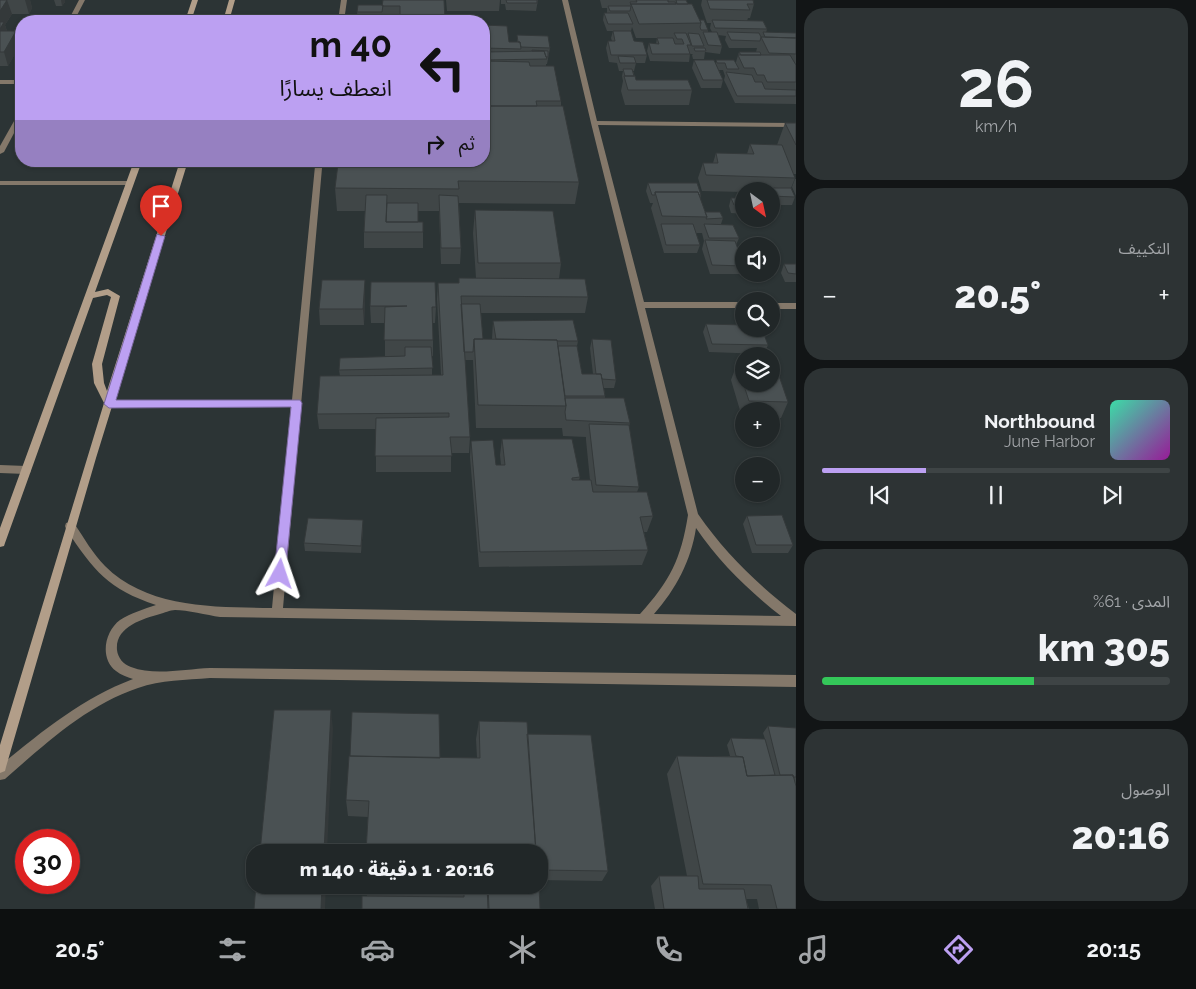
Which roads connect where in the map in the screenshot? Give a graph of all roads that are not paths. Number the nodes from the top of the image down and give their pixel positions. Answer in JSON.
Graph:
{"nodes":[{"id":1,"x":82,"y":0,"type":"edge"},
{"id":2,"x":195,"y":0,"type":"edge"},
{"id":3,"x":232,"y":0,"type":"edge"},
{"id":4,"x":344,"y":0,"type":"edge"},
{"id":5,"x":566,"y":0,"type":"edge"},
{"id":6,"x":74,"y":15,"type":"edge"},
{"id":7,"x":190,"y":15,"type":"edge"},
{"id":8,"x":228,"y":15,"type":"edge"},
{"id":9,"x":342,"y":15,"type":"edge"},
{"id":10,"x":0,"y":82,"type":"edge"},
{"id":11,"x":15,"y":82,"type":"edge"},
{"id":12,"x":594,"y":123,"type":"junction"},
{"id":13,"x":15,"y":125,"type":"edge"},
{"id":14,"x":796,"y":125,"type":"edge"},
{"id":15,"x":0,"y":152,"type":"edge"},
{"id":16,"x":136,"y":167,"type":"edge"},
{"id":17,"x":182,"y":167,"type":"edge"},
{"id":18,"x":318,"y":168,"type":"dead end"},
{"id":19,"x":130,"y":183,"type":"junction"},
{"id":20,"x":0,"y":184,"type":"edge"},
{"id":21,"x":88,"y":296,"type":"junction"},
{"id":22,"x":641,"y":305,"type":"junction"},
{"id":23,"x":735,"y":305,"type":"edge"},
{"id":24,"x":780,"y":306,"type":"edge"},
{"id":25,"x":796,"y":306,"type":"edge"},
{"id":26,"x":297,"y":403,"type":"junction"},
{"id":27,"x":109,"y":404,"type":"junction"},
{"id":28,"x":0,"y":469,"type":"edge"},
{"id":29,"x":26,"y":470,"type":"junction"},
{"id":30,"x":694,"y":515,"type":"junction"},
{"id":31,"x":70,"y":526,"type":"junction"},
{"id":32,"x":0,"y":544,"type":"edge"},
{"id":33,"x":174,"y":605,"type":"junction"},
{"id":34,"x":277,"y":612,"type":"junction"},
{"id":35,"x":643,"y":618,"type":"junction"},
{"id":36,"x":796,"y":621,"type":"edge"},
{"id":37,"x":158,"y":677,"type":"junction"},
{"id":38,"x":796,"y":681,"type":"edge"},
{"id":39,"x":0,"y":767,"type":"edge"},
{"id":40,"x":0,"y":774,"type":"edge"}],
"edges":[{"from":1,"to":6,"type":"street"},
{"from":2,"to":7,"type":"main road"},
{"from":3,"to":8,"type":"main road"},
{"from":4,"to":9,"type":"street"},
{"from":5,"to":12,"type":"street"},
{"from":10,"to":11,"type":"street"},
{"from":12,"to":14,"type":"street"},
{"from":12,"to":22,"type":"street"},
{"from":13,"to":15,"type":"street"},
{"from":16,"to":19,"type":"main road"},
{"from":17,"to":27,"type":"main road"},
{"from":18,"to":26,"type":"street"},
{"from":19,"to":20,"type":"street"},
{"from":19,"to":21,"type":"main road"},
{"from":21,"to":27,"type":"main road"},
{"from":21,"to":29,"type":"main road"},
{"from":22,"to":23,"type":"street"},
{"from":22,"to":30,"type":"street"},
{"from":24,"to":25,"type":"street"},
{"from":26,"to":27,"type":"street"},
{"from":26,"to":34,"type":"street"},
{"from":27,"to":31,"type":"main road"},
{"from":28,"to":29,"type":"street"},
{"from":29,"to":32,"type":"main road"},
{"from":30,"to":35,"type":"street"},
{"from":30,"to":36,"type":"street"},
{"from":31,"to":33,"type":"street"},
{"from":31,"to":39,"type":"main road"},
{"from":33,"to":34,"type":"street"},
{"from":33,"to":37,"type":"street"},
{"from":34,"to":35,"type":"street"},
{"from":35,"to":36,"type":"street"},
{"from":37,"to":38,"type":"street"},
{"from":37,"to":40,"type":"street"}]}
